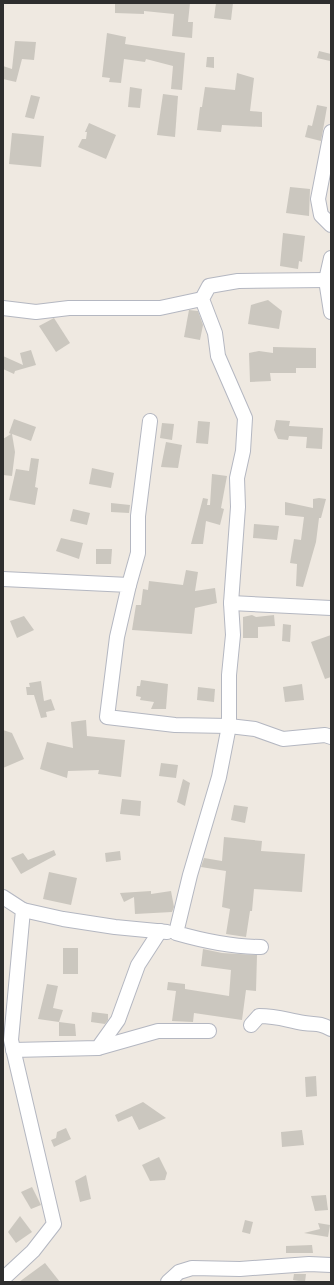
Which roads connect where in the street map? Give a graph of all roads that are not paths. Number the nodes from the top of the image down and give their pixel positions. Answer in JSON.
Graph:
{"nodes":[{"id":1,"x":331,"y":132,"type":"edge"},
{"id":2,"x":331,"y":225,"type":"edge"},
{"id":3,"x":331,"y":258,"type":"edge"},
{"id":4,"x":326,"y":280,"type":"junction"},
{"id":5,"x":202,"y":299,"type":"junction"},
{"id":6,"x":3,"y":308,"type":"edge"},
{"id":7,"x":331,"y":312,"type":"edge"},
{"id":8,"x":150,"y":421,"type":"dead end"},
{"id":9,"x":3,"y":579,"type":"edge"},
{"id":10,"x":129,"y":585,"type":"junction"},
{"id":11,"x":231,"y":603,"type":"junction"},
{"id":12,"x":331,"y":608,"type":"edge"},
{"id":13,"x":229,"y":726,"type":"junction"},
{"id":14,"x":331,"y":737,"type":"edge"},
{"id":15,"x":3,"y":897,"type":"edge"},
{"id":16,"x":23,"y":910,"type":"junction"},
{"id":17,"x":160,"y":931,"type":"junction"},
{"id":18,"x":176,"y":933,"type":"junction"},
{"id":19,"x":261,"y":947,"type":"dead end"},
{"id":20,"x":251,"y":1025,"type":"dead end"},
{"id":21,"x":331,"y":1029,"type":"edge"},
{"id":22,"x":209,"y":1031,"type":"dead end"},
{"id":23,"x":98,"y":1048,"type":"junction"},
{"id":24,"x":13,"y":1050,"type":"junction"},
{"id":25,"x":331,"y":1264,"type":"edge"},
{"id":26,"x":3,"y":1279,"type":"edge"},
{"id":27,"x":168,"y":1282,"type":"edge"}],
"edges":[{"from":1,"to":2,"type":"street"},
{"from":3,"to":4,"type":"street"},
{"from":4,"to":5,"type":"street"},
{"from":4,"to":7,"type":"street"},
{"from":5,"to":6,"type":"street"},
{"from":5,"to":11,"type":"street"},
{"from":8,"to":10,"type":"street"},
{"from":9,"to":10,"type":"street"},
{"from":10,"to":13,"type":"street"},
{"from":11,"to":12,"type":"street"},
{"from":11,"to":13,"type":"street"},
{"from":13,"to":14,"type":"street"},
{"from":13,"to":18,"type":"street"},
{"from":15,"to":16,"type":"street"},
{"from":16,"to":17,"type":"street"},
{"from":16,"to":24,"type":"street"},
{"from":17,"to":18,"type":"street"},
{"from":17,"to":23,"type":"street"},
{"from":18,"to":19,"type":"street"},
{"from":20,"to":21,"type":"street"},
{"from":22,"to":23,"type":"street"},
{"from":23,"to":24,"type":"street"},
{"from":24,"to":26,"type":"street"},
{"from":25,"to":27,"type":"street"}]}
